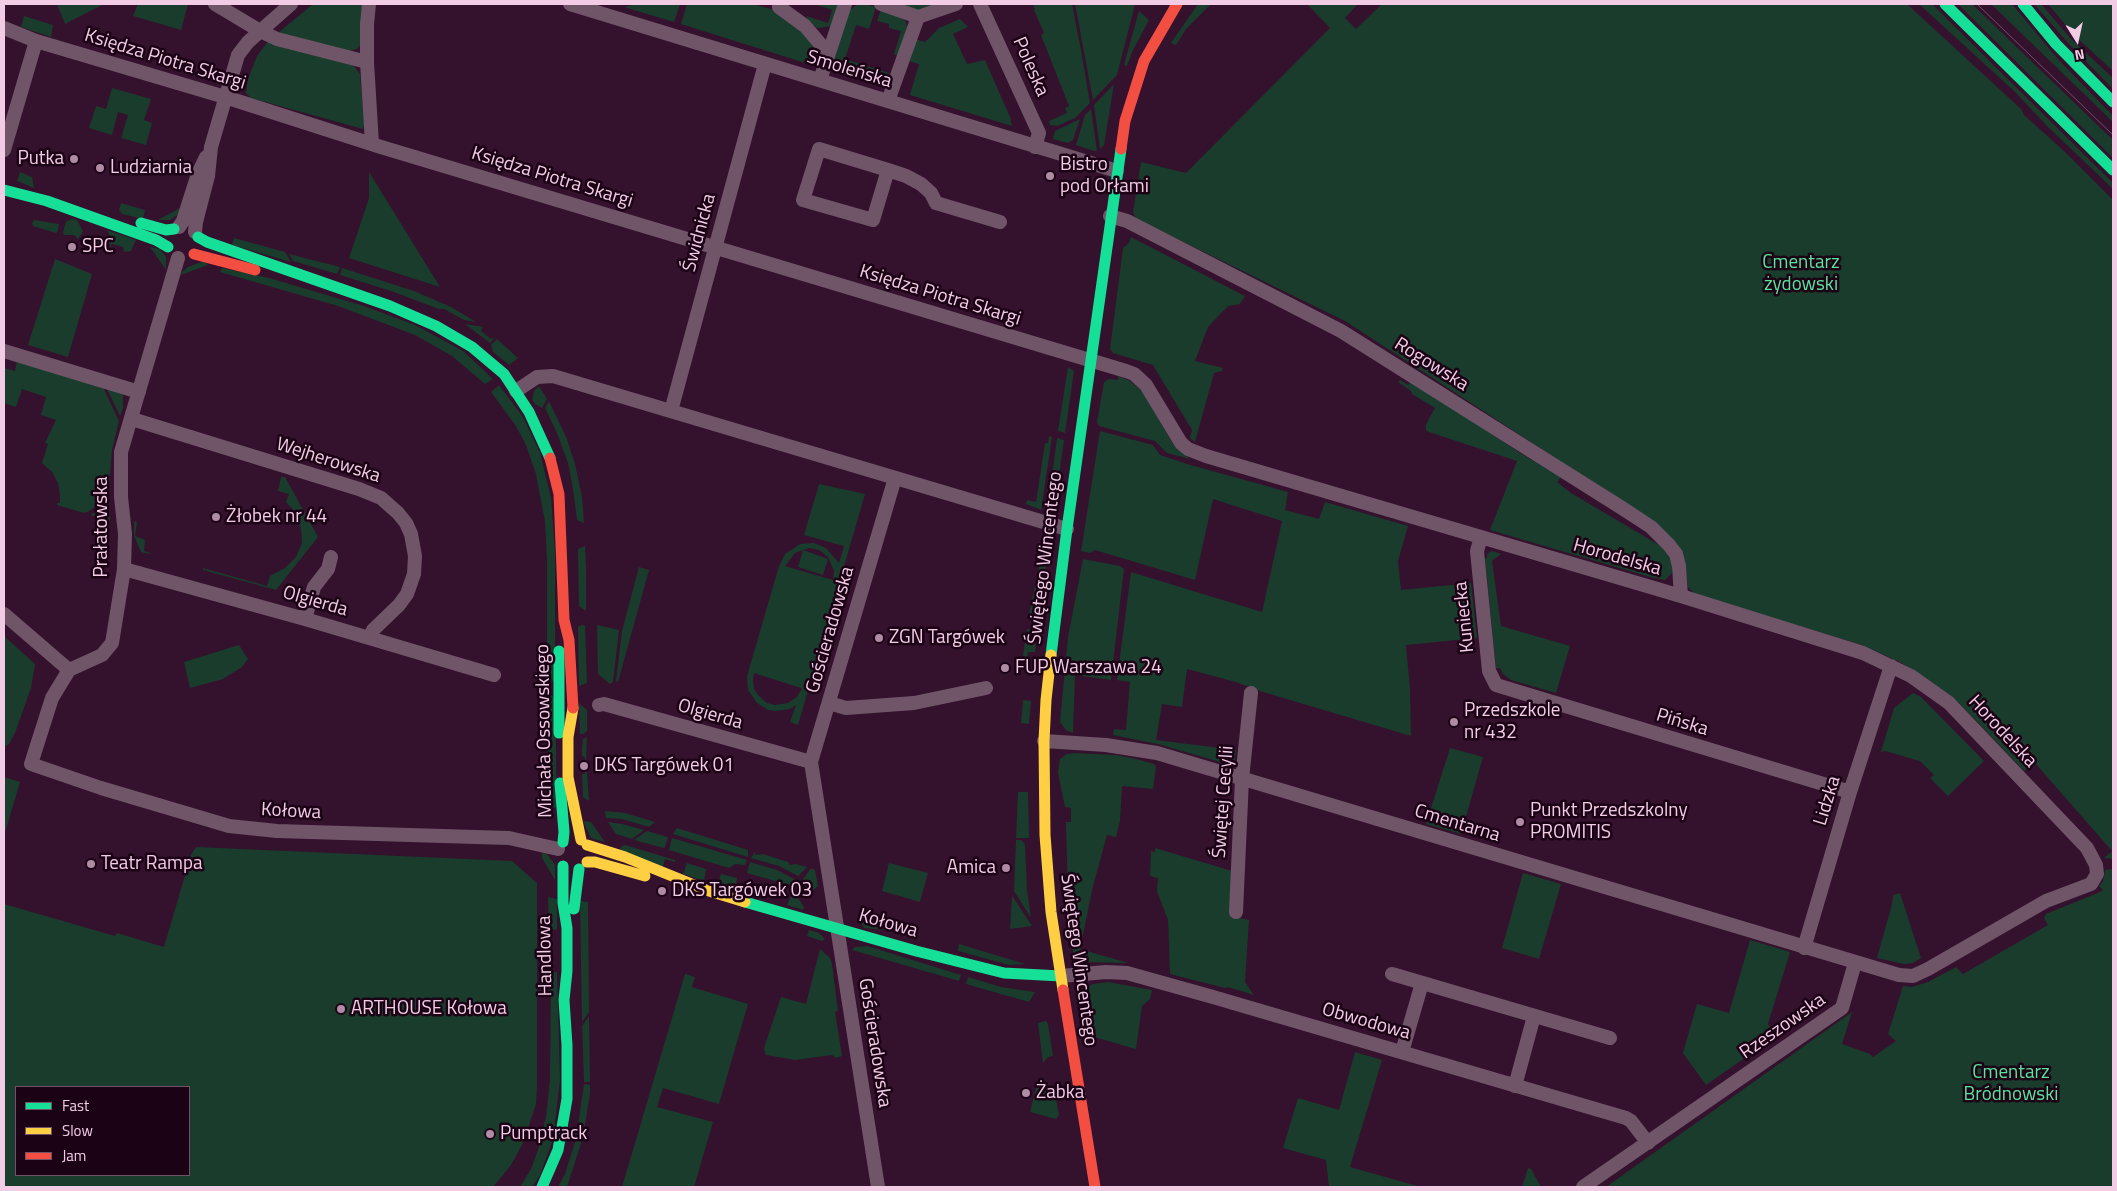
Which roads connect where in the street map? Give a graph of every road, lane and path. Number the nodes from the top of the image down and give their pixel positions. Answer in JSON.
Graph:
{"nodes":[{"id":1,"x":215,"y":4,"type":"edge"},
{"id":2,"x":291,"y":4,"type":"edge"},
{"id":3,"x":369,"y":4,"type":"edge"},
{"id":4,"x":570,"y":4,"type":"edge"},
{"id":5,"x":780,"y":4,"type":"edge"},
{"id":6,"x":845,"y":4,"type":"edge"},
{"id":7,"x":881,"y":4,"type":"edge"},
{"id":8,"x":956,"y":4,"type":"edge"},
{"id":9,"x":980,"y":4,"type":"edge"},
{"id":10,"x":1945,"y":4,"type":"edge"},
{"id":11,"x":2023,"y":4,"type":"edge"},
{"id":12,"x":1172,"y":6,"type":"edge"},
{"id":13,"x":918,"y":17,"type":"junction"},
{"id":14,"x":4,"y":28,"type":"edge"},
{"id":15,"x":260,"y":31,"type":"junction"},
{"id":16,"x":36,"y":41,"type":"junction"},
{"id":17,"x":828,"y":53,"type":"junction"},
{"id":18,"x":367,"y":62,"type":"junction"},
{"id":19,"x":765,"y":64,"type":"junction"},
{"id":20,"x":820,"y":80,"type":"junction"},
{"id":21,"x":225,"y":97,"type":"junction"},
{"id":22,"x":888,"y":101,"type":"junction"},
{"id":23,"x":2113,"y":102,"type":"edge"},
{"id":24,"x":372,"y":144,"type":"junction"},
{"id":25,"x":211,"y":147,"type":"junction"},
{"id":26,"x":1035,"y":147,"type":"junction"},
{"id":27,"x":4,"y":150,"type":"edge"},
{"id":28,"x":888,"y":170,"type":"junction"},
{"id":29,"x":2113,"y":170,"type":"edge"},
{"id":30,"x":1117,"y":171,"type":"junction"},
{"id":31,"x":4,"y":190,"type":"edge"},
{"id":32,"x":47,"y":201,"type":"junction"},
{"id":33,"x":1110,"y":216,"type":"junction"},
{"id":34,"x":1000,"y":222,"type":"dead end"},
{"id":35,"x":176,"y":228,"type":"junction"},
{"id":36,"x":197,"y":235,"type":"junction"},
{"id":37,"x":716,"y":247,"type":"junction"},
{"id":38,"x":168,"y":248,"type":"junction"},
{"id":39,"x":194,"y":254,"type":"junction"},
{"id":40,"x":178,"y":258,"type":"junction"},
{"id":41,"x":341,"y":290,"type":"junction"},
{"id":42,"x":4,"y":351,"type":"edge"},
{"id":43,"x":1091,"y":360,"type":"junction"},
{"id":44,"x":516,"y":390,"type":"junction"},
{"id":45,"x":139,"y":392,"type":"junction"},
{"id":46,"x":671,"y":411,"type":"junction"},
{"id":47,"x":132,"y":419,"type":"junction"},
{"id":48,"x":895,"y":478,"type":"junction"},
{"id":49,"x":1067,"y":528,"type":"junction"},
{"id":50,"x":1481,"y":537,"type":"junction"},
{"id":51,"x":331,"y":557,"type":"dead end"},
{"id":52,"x":124,"y":569,"type":"junction"},
{"id":53,"x":1681,"y":596,"type":"junction"},
{"id":54,"x":4,"y":614,"type":"edge"},
{"id":55,"x":305,"y":619,"type":"junction"},
{"id":56,"x":564,"y":620,"type":"junction"},
{"id":57,"x":370,"y":638,"type":"junction"},
{"id":58,"x":1891,"y":666,"type":"junction"},
{"id":59,"x":70,"y":670,"type":"junction"},
{"id":60,"x":494,"y":675,"type":"dead end"},
{"id":61,"x":986,"y":688,"type":"dead end"},
{"id":62,"x":1503,"y":688,"type":"joint"},
{"id":63,"x":1251,"y":693,"type":"dead end"},
{"id":64,"x":829,"y":703,"type":"junction"},
{"id":65,"x":599,"y":705,"type":"dead end"},
{"id":66,"x":1044,"y":741,"type":"junction"},
{"id":67,"x":811,"y":762,"type":"junction"},
{"id":68,"x":1242,"y":779,"type":"junction"},
{"id":69,"x":1850,"y":792,"type":"junction"},
{"id":70,"x":584,"y":842,"type":"junction"},
{"id":71,"x":560,"y":846,"type":"junction"},
{"id":72,"x":583,"y":865,"type":"junction"},
{"id":73,"x":563,"y":866,"type":"junction"},
{"id":74,"x":709,"y":891,"type":"junction"},
{"id":75,"x":1236,"y":912,"type":"dead end"},
{"id":76,"x":837,"y":929,"type":"junction"},
{"id":77,"x":1804,"y":948,"type":"junction"},
{"id":78,"x":1855,"y":963,"type":"junction"},
{"id":79,"x":1392,"y":974,"type":"dead end"},
{"id":80,"x":1060,"y":976,"type":"junction"},
{"id":81,"x":1422,"y":983,"type":"junction"},
{"id":82,"x":1534,"y":1016,"type":"junction"},
{"id":83,"x":1610,"y":1038,"type":"dead end"},
{"id":84,"x":567,"y":1045,"type":"junction"},
{"id":85,"x":1402,"y":1052,"type":"junction"},
{"id":86,"x":1515,"y":1086,"type":"junction"},
{"id":87,"x":1648,"y":1143,"type":"junction"},
{"id":88,"x":542,"y":1187,"type":"edge"},
{"id":89,"x":878,"y":1187,"type":"edge"},
{"id":90,"x":1095,"y":1187,"type":"edge"},
{"id":91,"x":1583,"y":1187,"type":"edge"}],
"edges":[{"from":1,"to":15,"type":"street"},
{"from":2,"to":15,"type":"street"},
{"from":3,"to":18,"type":"street"},
{"from":4,"to":19,"type":"street","name":"Smoleńska"},
{"from":5,"to":17,"type":"street"},
{"from":6,"to":17,"type":"street"},
{"from":7,"to":13,"type":"street"},
{"from":8,"to":13,"type":"street"},
{"from":9,"to":26,"type":"street","name":"Poleska"},
{"from":10,"to":29,"type":"street"},
{"from":11,"to":23,"type":"street"},
{"from":12,"to":30,"type":"street","name":"Świętego Wincentego"},
{"from":13,"to":22,"type":"street"},
{"from":14,"to":16,"type":"street","name":"Księdza Piotra Skargi"},
{"from":15,"to":18,"type":"street"},
{"from":15,"to":21,"type":"street"},
{"from":16,"to":21,"type":"street","name":"Księdza Piotra Skargi"},
{"from":16,"to":27,"type":"street"},
{"from":17,"to":20,"type":"street"},
{"from":18,"to":24,"type":"street"},
{"from":19,"to":20,"type":"street","name":"Smoleńska"},
{"from":19,"to":37,"type":"street","name":"Świdnicka"},
{"from":20,"to":22,"type":"street","name":"Smoleńska"},
{"from":21,"to":24,"type":"street","name":"Księdza Piotra Skargi"},
{"from":21,"to":25,"type":"street"},
{"from":22,"to":26,"type":"street","name":"Smoleńska"},
{"from":24,"to":37,"type":"street","name":"Księdza Piotra Skargi"},
{"from":25,"to":35,"type":"street"},
{"from":25,"to":36,"type":"street"},
{"from":26,"to":30,"type":"street","name":"Smoleńska"},
{"from":28,"to":28,"type":"street"},
{"from":28,"to":34,"type":"street"},
{"from":30,"to":33,"type":"street","name":"Świętego Wincentego"},
{"from":31,"to":32,"type":"street"},
{"from":32,"to":35,"type":"street"},
{"from":32,"to":38,"type":"street"},
{"from":33,"to":43,"type":"street","name":"Świętego Wincentego"},
{"from":33,"to":53,"type":"street","name":"Rogowska"},
{"from":35,"to":36,"type":"street"},
{"from":35,"to":38,"type":"street"},
{"from":36,"to":39,"type":"street"},
{"from":36,"to":41,"type":"street","name":"Michała Ossowskiego"},
{"from":37,"to":43,"type":"street","name":"Księdza Piotra Skargi"},
{"from":37,"to":46,"type":"street","name":"Świdnicka"},
{"from":38,"to":40,"type":"street"},
{"from":39,"to":40,"type":"street"},
{"from":39,"to":41,"type":"street","name":"Michała Ossowskiego"},
{"from":40,"to":45,"type":"street","name":"Prałatowska"},
{"from":41,"to":44,"type":"street","name":"Michała Ossowskiego"},
{"from":42,"to":45,"type":"street"},
{"from":43,"to":49,"type":"street","name":"Świętego Wincentego"},
{"from":43,"to":50,"type":"street","name":"Horodelska"},
{"from":44,"to":46,"type":"street"},
{"from":44,"to":56,"type":"street","name":"Michała Ossowskiego"},
{"from":45,"to":47,"type":"street","name":"Prałatowska"},
{"from":46,"to":48,"type":"street"},
{"from":47,"to":52,"type":"street","name":"Prałatowska"},
{"from":47,"to":57,"type":"street","name":"Wejherowska"},
{"from":48,"to":49,"type":"street"},
{"from":48,"to":64,"type":"street","name":"Gościeradowska"},
{"from":49,"to":66,"type":"street","name":"Świętego Wincentego"},
{"from":50,"to":53,"type":"street","name":"Horodelska"},
{"from":50,"to":62,"type":"street","name":"Kuniecka"},
{"from":51,"to":55,"type":"street"},
{"from":52,"to":55,"type":"street","name":"Olgierda"},
{"from":52,"to":59,"type":"street","name":"Prałatowska"},
{"from":53,"to":58,"type":"street","name":"Horodelska"},
{"from":54,"to":59,"type":"street"},
{"from":55,"to":57,"type":"street","name":"Olgierda"},
{"from":56,"to":70,"type":"street","name":"Michała Ossowskiego"},
{"from":56,"to":71,"type":"street","name":"Michała Ossowskiego"},
{"from":57,"to":60,"type":"street","name":"Olgierda"},
{"from":58,"to":69,"type":"street","name":"Lidzka"},
{"from":58,"to":78,"type":"street","name":"Horodelska"},
{"from":59,"to":71,"type":"street","name":"Kołowa"},
{"from":61,"to":64,"type":"street"},
{"from":62,"to":69,"type":"street","name":"Pińska"},
{"from":63,"to":68,"type":"street","name":"Świętej Cecylii"},
{"from":64,"to":67,"type":"street","name":"Gościeradowska"},
{"from":65,"to":67,"type":"street","name":"Olgierda"},
{"from":66,"to":68,"type":"street","name":"Cmentarna"},
{"from":66,"to":80,"type":"street","name":"Świętego Wincentego"},
{"from":67,"to":76,"type":"street","name":"Gościeradowska"},
{"from":68,"to":75,"type":"street","name":"Świętej Cecylii"},
{"from":68,"to":77,"type":"street","name":"Cmentarna"},
{"from":69,"to":77,"type":"street","name":"Lidzka"},
{"from":70,"to":71,"type":"street"},
{"from":70,"to":72,"type":"street"},
{"from":70,"to":74,"type":"street","name":"Kołowa"},
{"from":71,"to":73,"type":"street"},
{"from":72,"to":73,"type":"street"},
{"from":72,"to":74,"type":"street","name":"Kołowa"},
{"from":72,"to":84,"type":"street","name":"Handlowa"},
{"from":73,"to":84,"type":"street","name":"Handlowa"},
{"from":74,"to":76,"type":"street","name":"Kołowa"},
{"from":76,"to":80,"type":"street","name":"Kołowa"},
{"from":76,"to":89,"type":"street","name":"Gościeradowska"},
{"from":77,"to":78,"type":"street","name":"Cmentarna"},
{"from":78,"to":87,"type":"street","name":"Rzeszowska"},
{"from":79,"to":81,"type":"street"},
{"from":80,"to":85,"type":"street","name":"Obwodowa"},
{"from":80,"to":90,"type":"street","name":"Świętego Wincentego"},
{"from":81,"to":82,"type":"street"},
{"from":81,"to":85,"type":"street"},
{"from":82,"to":83,"type":"street"},
{"from":82,"to":86,"type":"street"},
{"from":84,"to":88,"type":"street","name":"Handlowa"},
{"from":85,"to":86,"type":"street","name":"Obwodowa"},
{"from":86,"to":87,"type":"street","name":"Obwodowa"},
{"from":87,"to":91,"type":"street","name":"Rzeszowska"}]}
